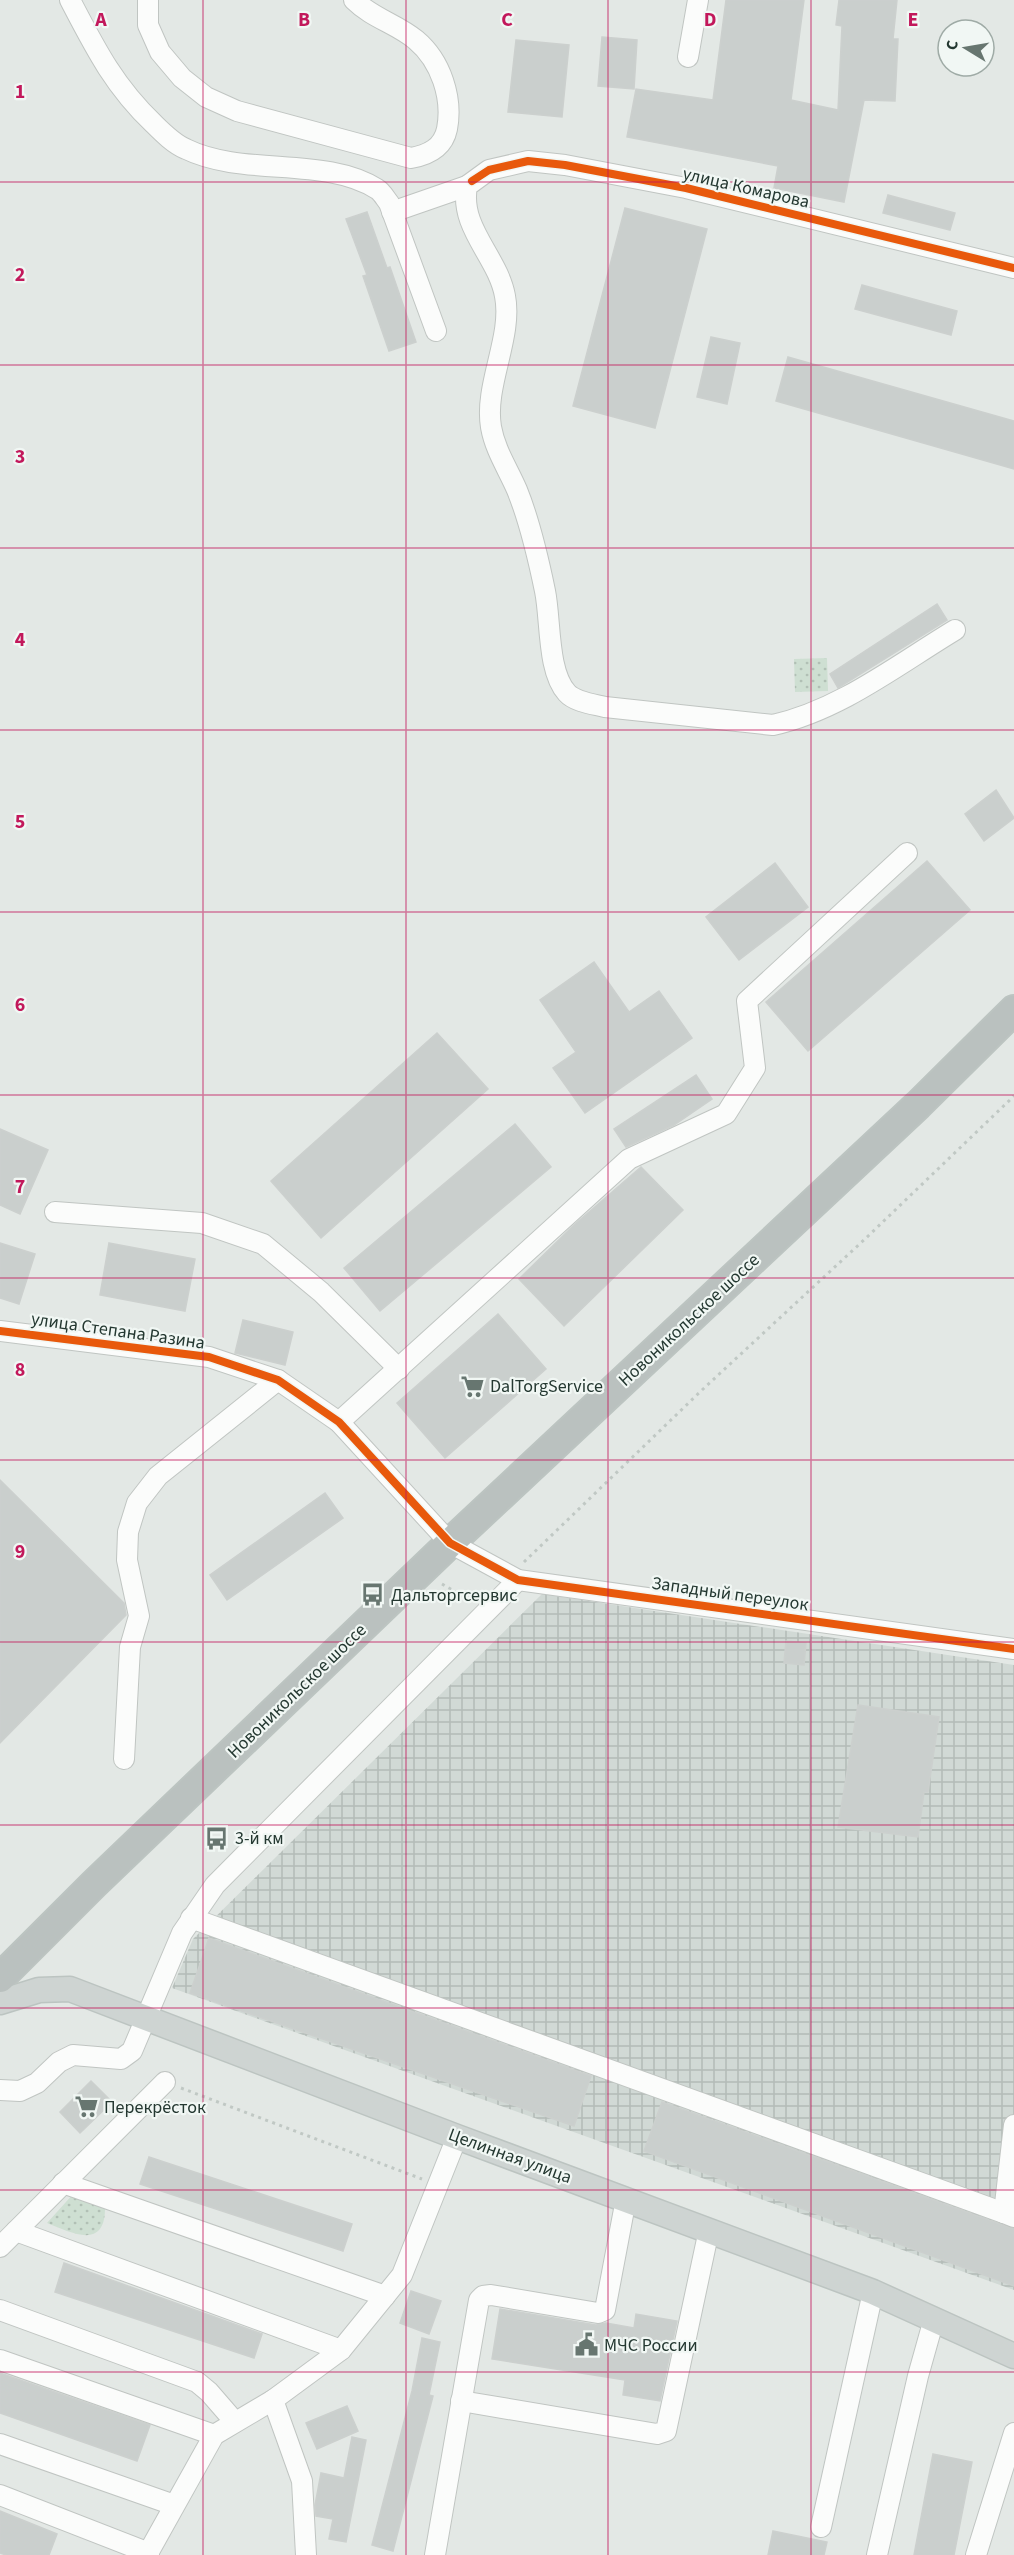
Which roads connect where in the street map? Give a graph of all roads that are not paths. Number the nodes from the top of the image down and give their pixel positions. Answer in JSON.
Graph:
{"nodes":[{"id":1,"x":70,"y":0,"type":"edge"},
{"id":2,"x":148,"y":0,"type":"edge"},
{"id":3,"x":354,"y":0,"type":"edge"},
{"id":4,"x":698,"y":0,"type":"edge"},
{"id":5,"x":688,"y":57,"type":"dead end"},
{"id":6,"x":470,"y":184,"type":"junction"},
{"id":7,"x":392,"y":212,"type":"junction"},
{"id":8,"x":1014,"y":268,"type":"edge"},
{"id":9,"x":436,"y":331,"type":"dead end"},
{"id":10,"x":955,"y":630,"type":"dead end"},
{"id":11,"x":906,"y":853,"type":"dead end"},
{"id":12,"x":1014,"y":1010,"type":"edge"},
{"id":13,"x":55,"y":1212,"type":"dead end"},
{"id":14,"x":0,"y":1331,"type":"edge"},
{"id":15,"x":399,"y":1370,"type":"junction"},
{"id":16,"x":278,"y":1380,"type":"junction"},
{"id":17,"x":339,"y":1422,"type":"junction"},
{"id":18,"x":450,"y":1543,"type":"junction"},
{"id":19,"x":513,"y":1577,"type":"junction"},
{"id":20,"x":1014,"y":1649,"type":"edge"},
{"id":21,"x":124,"y":1759,"type":"dead end"},
{"id":22,"x":191,"y":1918,"type":"junction"},
{"id":23,"x":0,"y":1978,"type":"edge"},
{"id":24,"x":0,"y":2002,"type":"edge"},
{"id":25,"x":146,"y":2018,"type":"junction"},
{"id":26,"x":165,"y":2082,"type":"road end"},
{"id":27,"x":0,"y":2090,"type":"edge"},
{"id":28,"x":1014,"y":2125,"type":"edge"},
{"id":29,"x":457,"y":2137,"type":"junction"},
{"id":30,"x":63,"y":2183,"type":"junction"},
{"id":31,"x":627,"y":2199,"type":"junction"},
{"id":32,"x":1009,"y":2215,"type":"edge"},
{"id":33,"x":709,"y":2230,"type":"junction"},
{"id":34,"x":16,"y":2231,"type":"junction"},
{"id":35,"x":0,"y":2247,"type":"edge"},
{"id":36,"x":873,"y":2292,"type":"junction"},
{"id":37,"x":385,"y":2296,"type":"junction"},
{"id":38,"x":0,"y":2310,"type":"edge"},
{"id":39,"x":934,"y":2319,"type":"junction"},
{"id":40,"x":341,"y":2350,"type":"junction"},
{"id":41,"x":1014,"y":2356,"type":"edge"},
{"id":42,"x":0,"y":2360,"type":"edge"},
{"id":43,"x":273,"y":2400,"type":"junction"},
{"id":44,"x":461,"y":2402,"type":"junction"},
{"id":45,"x":235,"y":2422,"type":"junction"},
{"id":46,"x":1014,"y":2434,"type":"edge"},
{"id":47,"x":214,"y":2435,"type":"junction"},
{"id":48,"x":0,"y":2444,"type":"edge"},
{"id":49,"x":0,"y":2495,"type":"edge"},
{"id":50,"x":174,"y":2505,"type":"junction"},
{"id":51,"x":821,"y":2527,"type":"dead end"},
{"id":52,"x":148,"y":2554,"type":"edge"},
{"id":53,"x":306,"y":2555,"type":"edge"},
{"id":54,"x":435,"y":2555,"type":"edge"},
{"id":55,"x":877,"y":2555,"type":"edge"},
{"id":56,"x":976,"y":2555,"type":"edge"}],
"edges":[{"from":1,"to":7,"type":"street"},
{"from":2,"to":3,"type":"street"},
{"from":4,"to":5,"type":"street"},
{"from":6,"to":7,"type":"street","name":"улица Комарова"},
{"from":6,"to":8,"type":"street","name":"улица Комарова"},
{"from":6,"to":10,"type":"street"},
{"from":7,"to":9,"type":"street"},
{"from":11,"to":15,"type":"street"},
{"from":12,"to":18,"type":"highway","name":"Новоникольское шоссе"},
{"from":13,"to":15,"type":"street"},
{"from":14,"to":16,"type":"street","name":"улица Степана Разина"},
{"from":15,"to":17,"type":"street"},
{"from":16,"to":17,"type":"street","name":"улица Степана Разина"},
{"from":16,"to":21,"type":"street"},
{"from":17,"to":18,"type":"street","name":"улица Степана Разина"},
{"from":18,"to":19,"type":"street","name":"Западный переулок"},
{"from":18,"to":23,"type":"highway","name":"Новоникольское шоссе"},
{"from":19,"to":20,"type":"street","name":"Западный переулок"},
{"from":19,"to":22,"type":"street"},
{"from":22,"to":25,"type":"street"},
{"from":22,"to":32,"type":"street"},
{"from":24,"to":25,"type":"main road","name":"Целинная улица"},
{"from":25,"to":27,"type":"street"},
{"from":25,"to":29,"type":"main road","name":"Целинная улица"},
{"from":26,"to":30,"type":"street"},
{"from":28,"to":32,"type":"street"},
{"from":29,"to":31,"type":"main road","name":"Целинная улица"},
{"from":29,"to":37,"type":"street"},
{"from":30,"to":34,"type":"street"},
{"from":30,"to":37,"type":"street"},
{"from":31,"to":33,"type":"main road","name":"Целинная улица"},
{"from":31,"to":44,"type":"street"},
{"from":33,"to":36,"type":"main road","name":"Целинная улица"},
{"from":33,"to":44,"type":"street"},
{"from":34,"to":35,"type":"street"},
{"from":34,"to":40,"type":"street"},
{"from":36,"to":39,"type":"main road","name":"Целинная улица"},
{"from":36,"to":51,"type":"street"},
{"from":37,"to":40,"type":"street"},
{"from":38,"to":45,"type":"street"},
{"from":39,"to":41,"type":"main road","name":"Целинная улица"},
{"from":39,"to":55,"type":"street"},
{"from":40,"to":43,"type":"street"},
{"from":42,"to":47,"type":"street"},
{"from":43,"to":45,"type":"street"},
{"from":43,"to":53,"type":"street"},
{"from":44,"to":54,"type":"street"},
{"from":45,"to":47,"type":"street"},
{"from":46,"to":56,"type":"street"},
{"from":47,"to":50,"type":"street"},
{"from":48,"to":50,"type":"street"},
{"from":49,"to":52,"type":"street"},
{"from":50,"to":52,"type":"street"}]}
